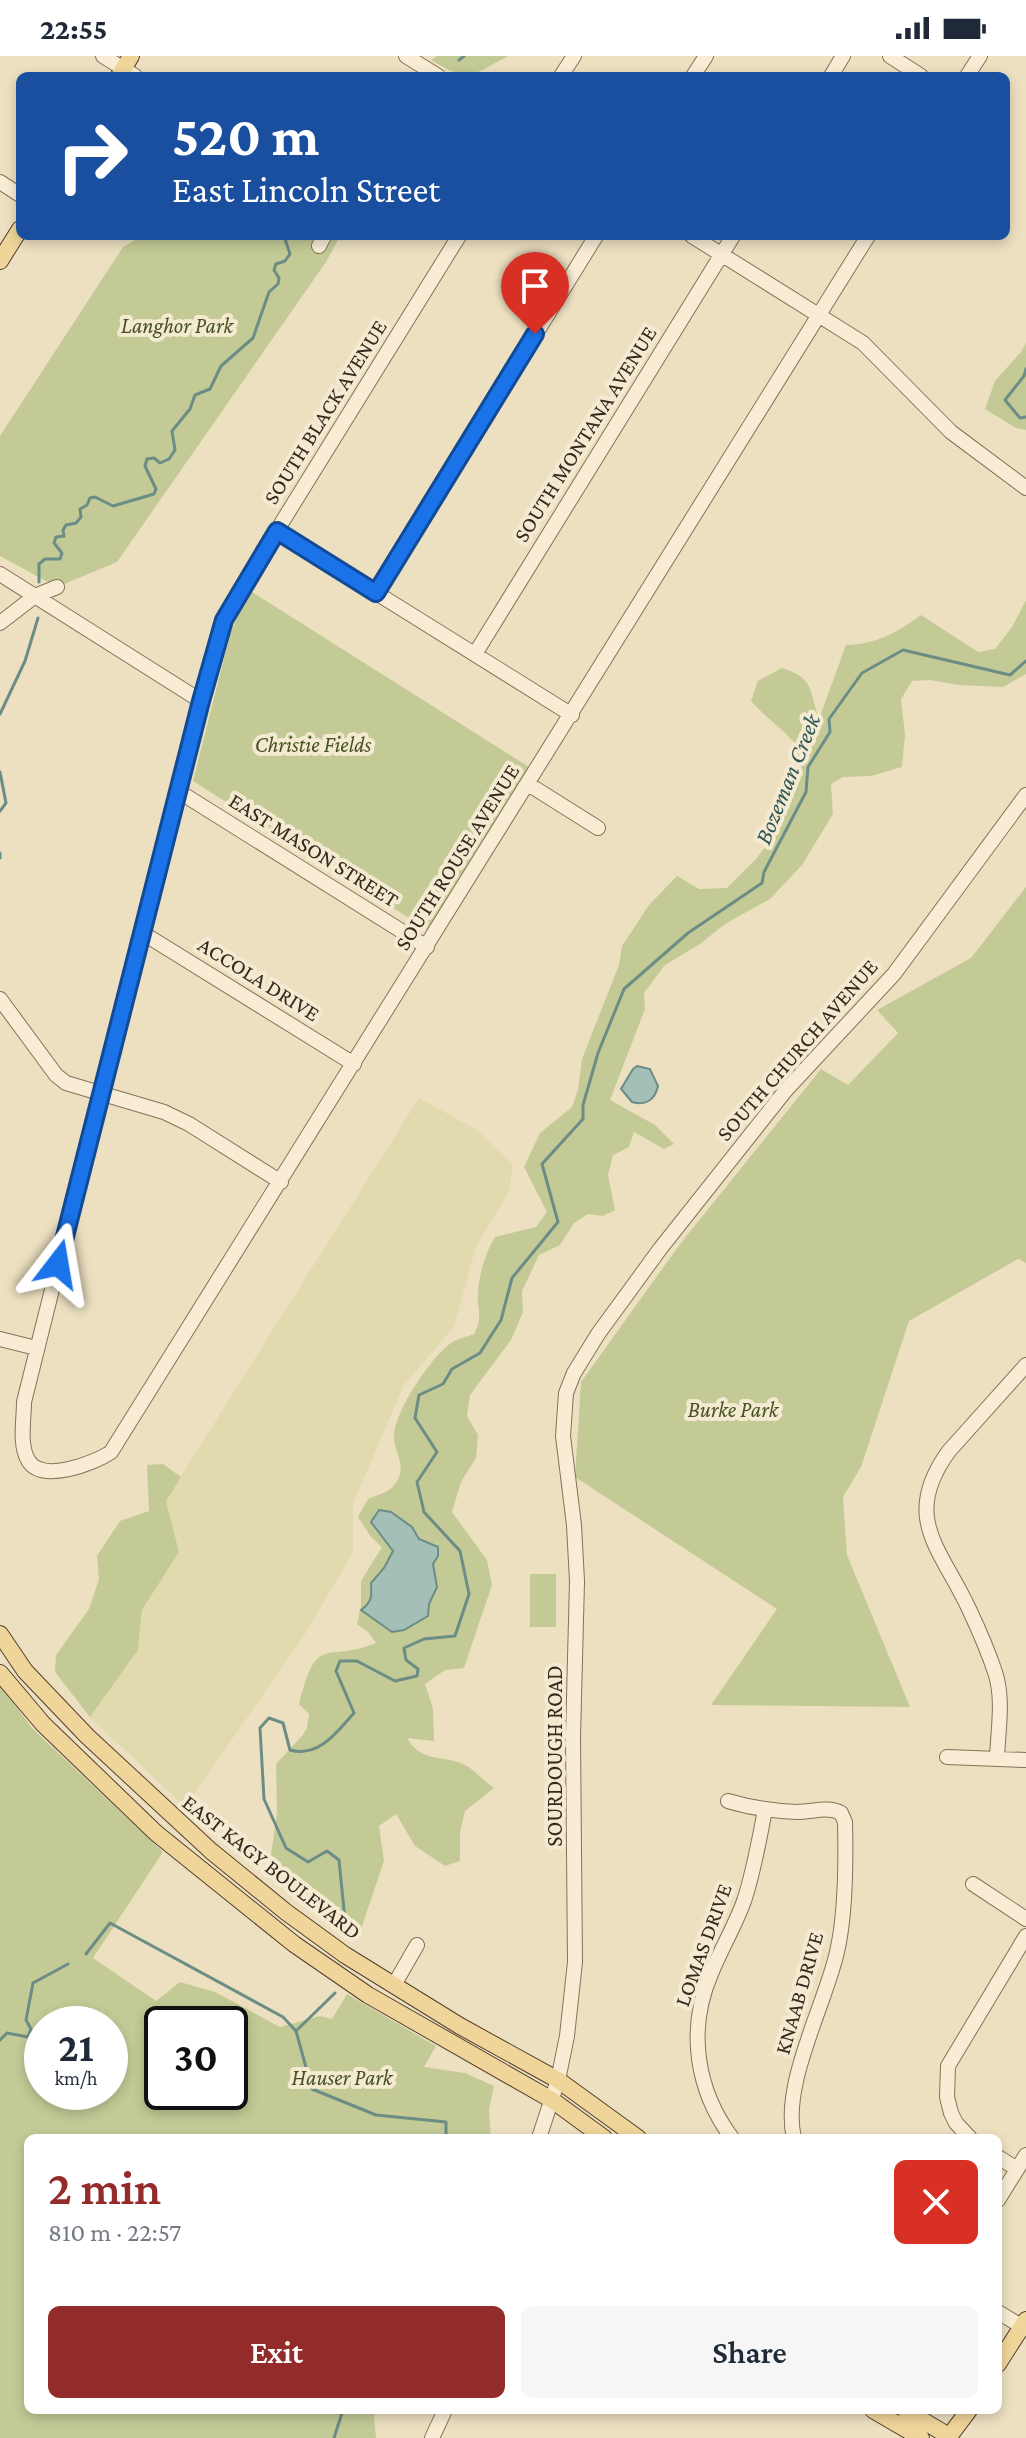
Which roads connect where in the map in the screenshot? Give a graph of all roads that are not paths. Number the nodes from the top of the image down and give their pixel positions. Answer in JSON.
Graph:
{"nodes":[{"id":1,"x":103,"y":56,"type":"edge"},
{"id":2,"x":406,"y":56,"type":"edge"},
{"id":3,"x":890,"y":56,"type":"edge"},
{"id":4,"x":127,"y":69,"type":"edge"},
{"id":5,"x":432,"y":72,"type":"edge"},
{"id":6,"x":915,"y":72,"type":"edge"},
{"id":7,"x":16,"y":235,"type":"edge"},
{"id":8,"x":454,"y":240,"type":"edge"},
{"id":9,"x":594,"y":240,"type":"edge"},
{"id":10,"x":698,"y":240,"type":"edge"},
{"id":11,"x":730,"y":240,"type":"edge"},
{"id":12,"x":866,"y":240,"type":"edge"},
{"id":13,"x":721,"y":255,"type":"junction"},
{"id":14,"x":0,"y":261,"type":"edge"},
{"id":15,"x":818,"y":316,"type":"junction"},
{"id":16,"x":1026,"y":488,"type":"edge"},
{"id":17,"x":277,"y":531,"type":"junction"},
{"id":18,"x":0,"y":574,"type":"edge"},
{"id":19,"x":57,"y":587,"type":"dead end"},
{"id":20,"x":376,"y":593,"type":"junction"},
{"id":21,"x":35,"y":596,"type":"junction"},
{"id":22,"x":0,"y":623,"type":"edge"},
{"id":23,"x":475,"y":654,"type":"junction"},
{"id":24,"x":201,"y":701,"type":"junction"},
{"id":25,"x":572,"y":715,"type":"junction"},
{"id":26,"x":528,"y":784,"type":"junction"},
{"id":27,"x":178,"y":791,"type":"junction"},
{"id":28,"x":1026,"y":795,"type":"edge"},
{"id":29,"x":598,"y":828,"type":"dead end"},
{"id":30,"x":141,"y":932,"type":"junction"},
{"id":31,"x":427,"y":947,"type":"junction"},
{"id":32,"x":0,"y":999,"type":"edge"},
{"id":33,"x":354,"y":1064,"type":"junction"},
{"id":34,"x":102,"y":1094,"type":"junction"},
{"id":35,"x":281,"y":1182,"type":"junction"},
{"id":36,"x":0,"y":1339,"type":"edge"},
{"id":37,"x":36,"y":1348,"type":"junction"},
{"id":38,"x":1026,"y":1365,"type":"edge"},
{"id":39,"x":574,"y":1373,"type":"joint"},
{"id":40,"x":59,"y":1471,"type":"joint"},
{"id":41,"x":0,"y":1634,"type":"edge"},
{"id":42,"x":0,"y":1673,"type":"edge"},
{"id":43,"x":947,"y":1757,"type":"dead end"},
{"id":44,"x":997,"y":1758,"type":"junction"},
{"id":45,"x":1026,"y":1760,"type":"edge"},
{"id":46,"x":728,"y":1801,"type":"dead end"},
{"id":47,"x":765,"y":1810,"type":"junction"},
{"id":48,"x":973,"y":1884,"type":"dead end"},
{"id":49,"x":1026,"y":1919,"type":"edge"},
{"id":50,"x":1026,"y":1936,"type":"edge"},
{"id":51,"x":417,"y":1945,"type":"dead end"},
{"id":52,"x":394,"y":1985,"type":"junction"},
{"id":53,"x":558,"y":2080,"type":"junction"},
{"id":54,"x":552,"y":2100,"type":"junction"},
{"id":55,"x":540,"y":2134,"type":"edge"},
{"id":56,"x":599,"y":2134,"type":"edge"},
{"id":57,"x":632,"y":2134,"type":"edge"},
{"id":58,"x":729,"y":2134,"type":"edge"},
{"id":59,"x":794,"y":2134,"type":"edge"},
{"id":60,"x":966,"y":2134,"type":"edge"},
{"id":61,"x":1026,"y":2155,"type":"edge"},
{"id":62,"x":1002,"y":2160,"type":"edge"},
{"id":63,"x":1017,"y":2169,"type":"junction"},
{"id":64,"x":1002,"y":2193,"type":"edge"},
{"id":65,"x":1002,"y":2314,"type":"edge"},
{"id":66,"x":1025,"y":2325,"type":"edge"},
{"id":67,"x":1002,"y":2358,"type":"edge"},
{"id":68,"x":443,"y":2414,"type":"edge"},
{"id":69,"x":880,"y":2414,"type":"edge"},
{"id":70,"x":912,"y":2414,"type":"edge"},
{"id":71,"x":966,"y":2414,"type":"edge"},
{"id":72,"x":432,"y":2438,"type":"edge"},
{"id":73,"x":921,"y":2438,"type":"edge"},
{"id":74,"x":946,"y":2438,"type":"edge"}],
"edges":[{"from":1,"to":4,"type":"street"},
{"from":2,"to":5,"type":"street"},
{"from":3,"to":6,"type":"street"},
{"from":7,"to":14,"type":"main road"},
{"from":8,"to":17,"type":"street","name":"SOUTH BLACK AVENUE"},
{"from":9,"to":20,"type":"street"},
{"from":10,"to":13,"type":"street"},
{"from":11,"to":13,"type":"street","name":"SOUTH MONTANA AVENUE"},
{"from":12,"to":15,"type":"street","name":"SOUTH ROUSE AVENUE"},
{"from":13,"to":15,"type":"street"},
{"from":13,"to":23,"type":"street","name":"SOUTH MONTANA AVENUE"},
{"from":15,"to":16,"type":"street"},
{"from":15,"to":25,"type":"street","name":"SOUTH ROUSE AVENUE"},
{"from":17,"to":20,"type":"street"},
{"from":17,"to":24,"type":"street","name":"SOUTH BLACK AVENUE"},
{"from":18,"to":21,"type":"street"},
{"from":19,"to":21,"type":"street"},
{"from":20,"to":23,"type":"street"},
{"from":21,"to":22,"type":"street"},
{"from":21,"to":24,"type":"street"},
{"from":23,"to":25,"type":"street"},
{"from":24,"to":27,"type":"street","name":"SOUTH BLACK AVENUE"},
{"from":25,"to":26,"type":"street","name":"SOUTH ROUSE AVENUE"},
{"from":26,"to":29,"type":"street"},
{"from":26,"to":31,"type":"street","name":"SOUTH ROUSE AVENUE"},
{"from":27,"to":30,"type":"street","name":"SOUTH BLACK AVENUE"},
{"from":27,"to":31,"type":"street","name":"EAST MASON STREET"},
{"from":28,"to":39,"type":"street","name":"SOUTH CHURCH AVENUE"},
{"from":30,"to":33,"type":"street","name":"ACCOLA DRIVE"},
{"from":30,"to":34,"type":"street","name":"SOUTH BLACK AVENUE"},
{"from":31,"to":33,"type":"street","name":"SOUTH ROUSE AVENUE"},
{"from":32,"to":34,"type":"street"},
{"from":33,"to":35,"type":"street","name":"SOUTH ROUSE AVENUE"},
{"from":34,"to":35,"type":"street"},
{"from":34,"to":37,"type":"street","name":"SOUTH BLACK AVENUE"},
{"from":35,"to":40,"type":"street","name":"SOUTH ROUSE AVENUE"},
{"from":36,"to":37,"type":"street"},
{"from":37,"to":40,"type":"street","name":"SOUTH BLACK AVENUE"},
{"from":38,"to":44,"type":"street"},
{"from":39,"to":53,"type":"street","name":"SOURDOUGH ROAD"},
{"from":41,"to":52,"type":"main road","name":"EAST KAGY BOULEVARD"},
{"from":42,"to":54,"type":"main road","name":"EAST KAGY BOULEVARD"},
{"from":43,"to":44,"type":"street"},
{"from":44,"to":45,"type":"street"},
{"from":46,"to":47,"type":"street"},
{"from":47,"to":58,"type":"street","name":"LOMAS DRIVE"},
{"from":47,"to":59,"type":"street","name":"KNAAB DRIVE"},
{"from":48,"to":49,"type":"street"},
{"from":50,"to":60,"type":"street"},
{"from":51,"to":52,"type":"street"},
{"from":52,"to":53,"type":"main road","name":"EAST KAGY BOULEVARD"},
{"from":53,"to":54,"type":"street","name":"SOURDOUGH ROAD"},
{"from":53,"to":57,"type":"main road","name":"EAST KAGY BOULEVARD"},
{"from":54,"to":55,"type":"street","name":"SOURDOUGH ROAD"},
{"from":54,"to":56,"type":"main road","name":"EAST KAGY BOULEVARD"},
{"from":61,"to":63,"type":"street"},
{"from":62,"to":63,"type":"street"},
{"from":63,"to":64,"type":"street"},
{"from":65,"to":66,"type":"street"},
{"from":66,"to":67,"type":"main road"},
{"from":68,"to":72,"type":"street"},
{"from":69,"to":73,"type":"main road"},
{"from":70,"to":74,"type":"main road"},
{"from":71,"to":74,"type":"main road"}]}
